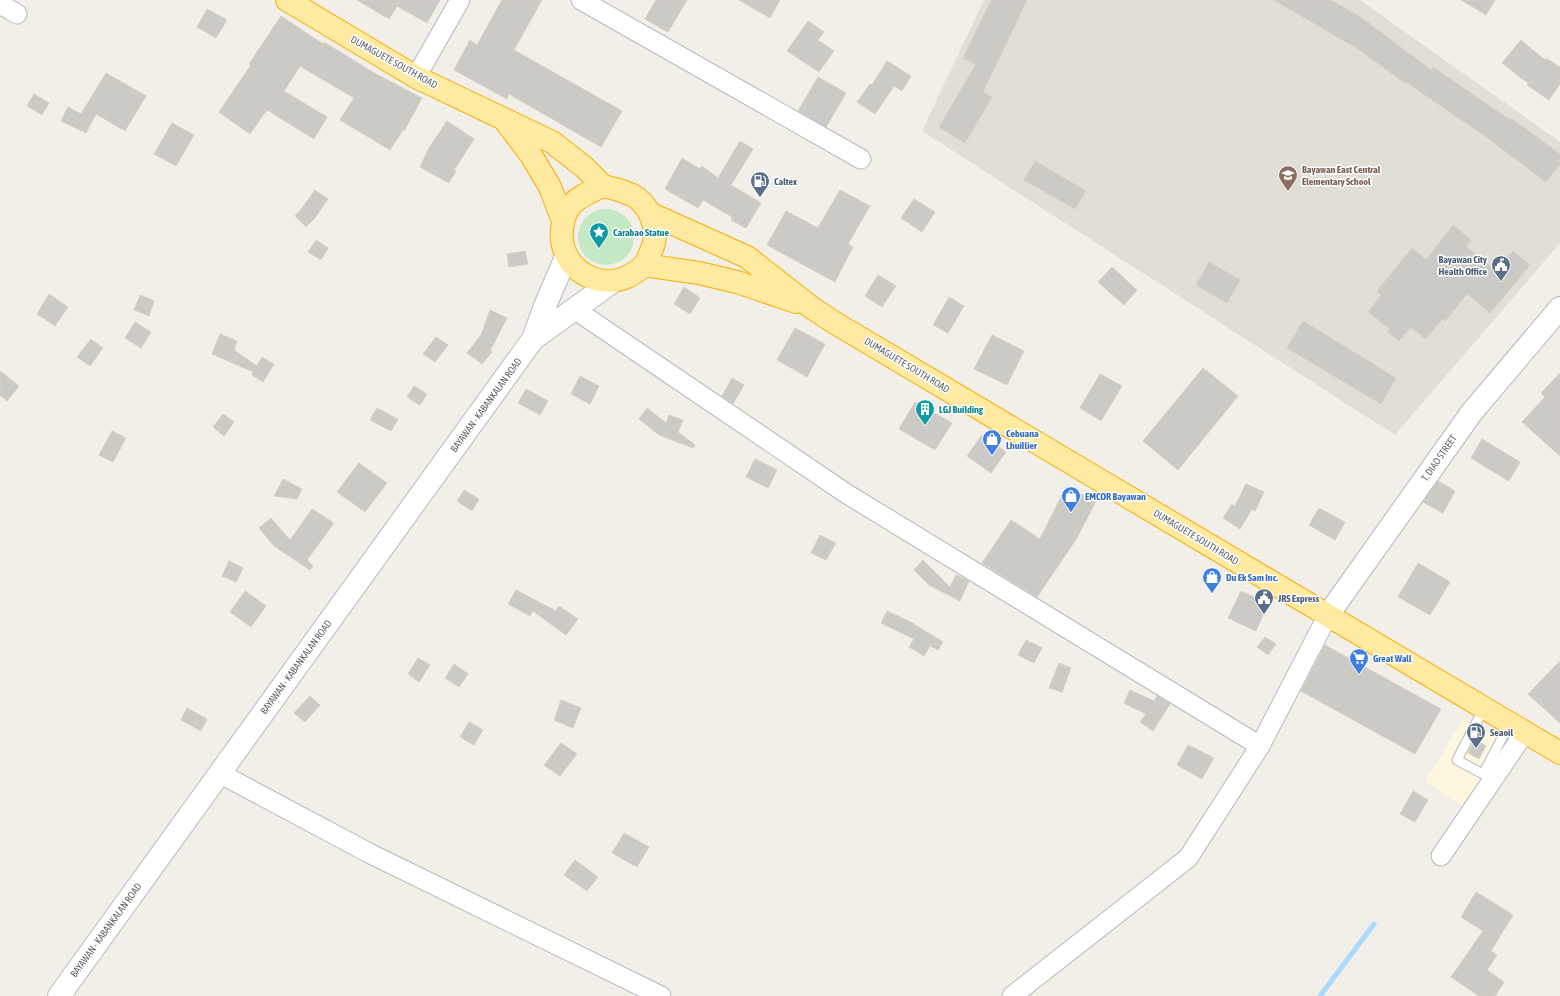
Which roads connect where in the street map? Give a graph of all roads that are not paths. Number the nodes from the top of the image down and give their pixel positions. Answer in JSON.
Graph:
{"nodes":[{"id":1,"x":287,"y":0,"type":"edge"},
{"id":2,"x":460,"y":0,"type":"edge"},
{"id":3,"x":582,"y":0,"type":"edge"},
{"id":4,"x":0,"y":4,"type":"edge"},
{"id":5,"x":17,"y":14,"type":"dead end"},
{"id":6,"x":416,"y":77,"type":"junction"},
{"id":7,"x":504,"y":119,"type":"junction"},
{"id":8,"x":862,"y":159,"type":"dead end"},
{"id":9,"x":603,"y":186,"type":"junction"},
{"id":10,"x":649,"y":213,"type":"junction"},
{"id":11,"x":563,"y":221,"type":"junction"},
{"id":12,"x":566,"y":257,"type":"junction"},
{"id":13,"x":644,"y":265,"type":"junction"},
{"id":14,"x":612,"y":282,"type":"junction"},
{"id":15,"x":812,"y":308,"type":"junction"},
{"id":16,"x":1560,"y":308,"type":"edge"},
{"id":17,"x":574,"y":309,"type":"junction"},
{"id":18,"x":533,"y":339,"type":"junction"},
{"id":19,"x":1328,"y":615,"type":"junction"},
{"id":20,"x":1484,"y":708,"type":"junction"},
{"id":21,"x":1518,"y":728,"type":"junction"},
{"id":22,"x":1260,"y":746,"type":"junction"},
{"id":23,"x":1560,"y":752,"type":"edge"},
{"id":24,"x":219,"y":773,"type":"junction"},
{"id":25,"x":1441,"y":856,"type":"dead end"},
{"id":26,"x":59,"y":996,"type":"edge"},
{"id":27,"x":661,"y":996,"type":"edge"},
{"id":28,"x":1012,"y":996,"type":"edge"}],
"edges":[{"from":1,"to":6,"type":"highway","name":"DUMAGUETE SOUTH ROAD"},
{"from":2,"to":6,"type":"street"},
{"from":3,"to":8,"type":"street"},
{"from":4,"to":5,"type":"street"},
{"from":6,"to":7,"type":"highway","name":"DUMAGUETE SOUTH ROAD"},
{"from":7,"to":9,"type":"highway","name":"DUMAGUETE SOUTH ROAD"},
{"from":7,"to":11,"type":"highway","name":"DUMAGUETE SOUTH ROAD"},
{"from":9,"to":10,"type":"highway"},
{"from":9,"to":11,"type":"highway"},
{"from":10,"to":13,"type":"highway"},
{"from":10,"to":15,"type":"highway","name":"DUMAGUETE SOUTH ROAD"},
{"from":11,"to":12,"type":"highway"},
{"from":12,"to":14,"type":"highway"},
{"from":12,"to":18,"type":"main road","name":"BAYAWAN - KABANKALAN ROAD"},
{"from":13,"to":14,"type":"highway"},
{"from":13,"to":15,"type":"highway","name":"DUMAGUETE SOUTH ROAD"},
{"from":14,"to":17,"type":"main road","name":"BAYAWAN - KABANKALAN ROAD"},
{"from":15,"to":19,"type":"highway","name":"DUMAGUETE SOUTH ROAD"},
{"from":16,"to":19,"type":"main road","name":"T. DIAO STREET"},
{"from":17,"to":18,"type":"main road","name":"BAYAWAN - KABANKALAN ROAD"},
{"from":17,"to":22,"type":"street"},
{"from":18,"to":24,"type":"main road","name":"BAYAWAN - KABANKALAN ROAD"},
{"from":19,"to":20,"type":"highway","name":"DUMAGUETE SOUTH ROAD"},
{"from":19,"to":22,"type":"street"},
{"from":20,"to":21,"type":"highway","name":"DUMAGUETE SOUTH ROAD"},
{"from":20,"to":21,"type":"lane"},
{"from":21,"to":23,"type":"highway","name":"DUMAGUETE SOUTH ROAD"},
{"from":21,"to":25,"type":"street"},
{"from":22,"to":28,"type":"street"},
{"from":24,"to":26,"type":"main road","name":"BAYAWAN - KABANKALAN ROAD"},
{"from":24,"to":27,"type":"street"}]}
